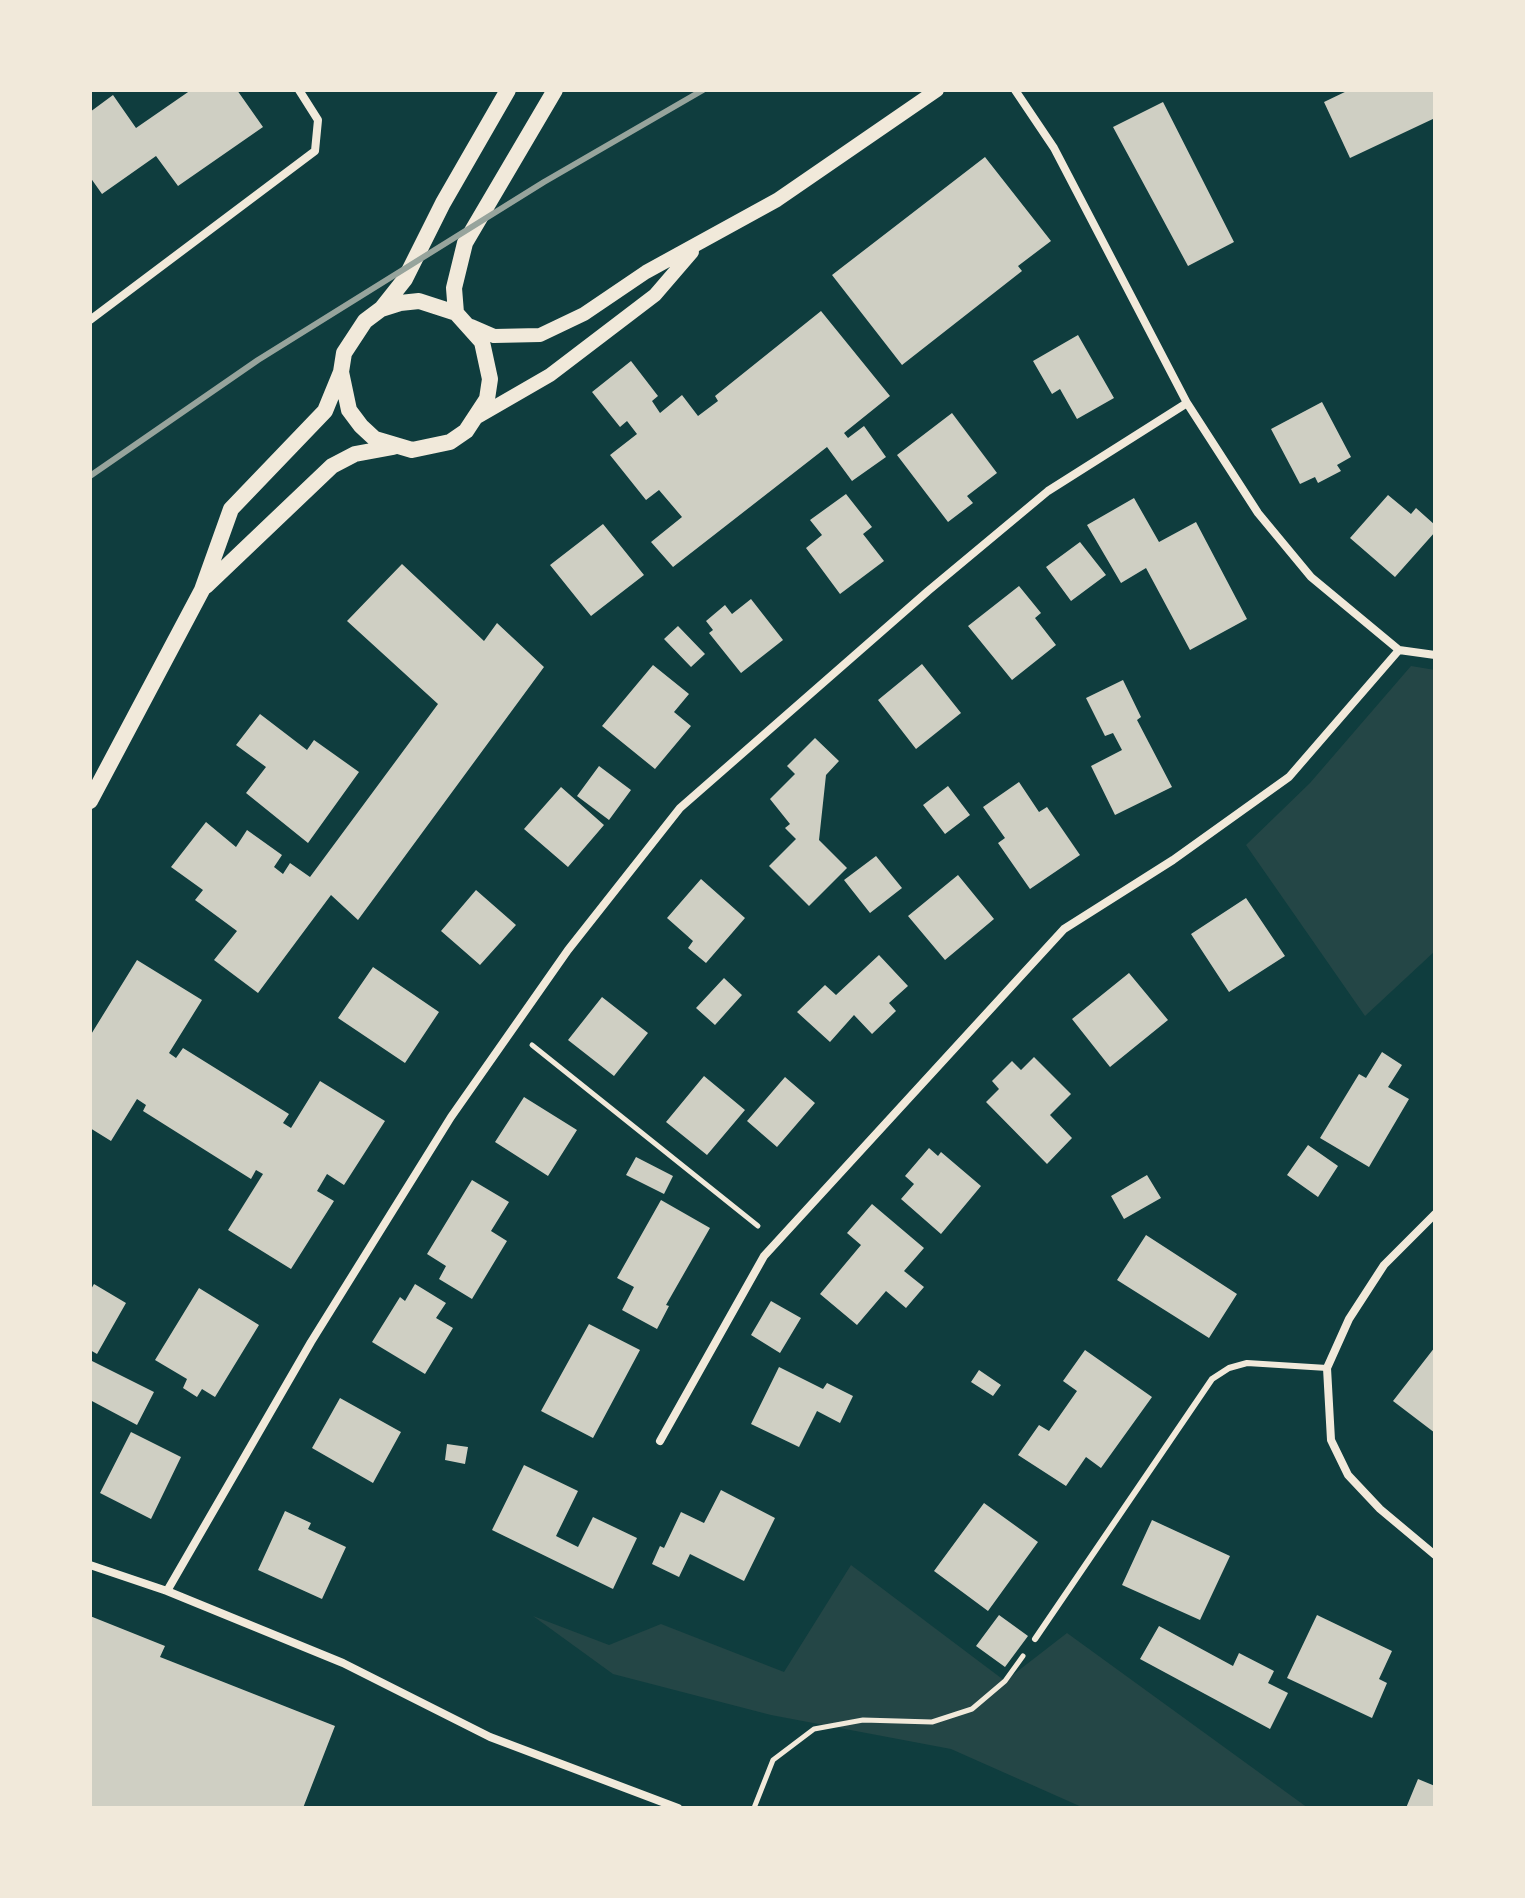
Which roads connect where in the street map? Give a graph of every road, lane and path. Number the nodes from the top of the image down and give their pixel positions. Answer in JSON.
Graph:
{"nodes":[{"id":1,"x":299,"y":90,"type":"edge"},
{"id":2,"x":508,"y":90,"type":"edge"},
{"id":3,"x":555,"y":90,"type":"edge"},
{"id":4,"x":937,"y":90,"type":"edge"},
{"id":5,"x":1015,"y":90,"type":"edge"},
{"id":6,"x":700,"y":243,"type":"junction"},
{"id":7,"x":381,"y":309,"type":"junction"},
{"id":8,"x":456,"y":313,"type":"junction"},
{"id":9,"x":90,"y":320,"type":"edge"},
{"id":10,"x":471,"y":326,"type":"junction"},
{"id":11,"x":341,"y":372,"type":"junction"},
{"id":12,"x":1187,"y":403,"type":"junction"},
{"id":13,"x":479,"y":416,"type":"junction"},
{"id":14,"x":393,"y":447,"type":"junction"},
{"id":15,"x":202,"y":590,"type":"junction"},
{"id":16,"x":1399,"y":650,"type":"junction"},
{"id":17,"x":1435,"y":655,"type":"edge"},
{"id":18,"x":90,"y":801,"type":"edge"},
{"id":19,"x":512,"y":1029,"type":"junction"},
{"id":20,"x":1435,"y":1214,"type":"edge"},
{"id":21,"x":778,"y":1242,"type":"junction"},
{"id":22,"x":1327,"y":1368,"type":"junction"},
{"id":23,"x":660,"y":1441,"type":"dead end"},
{"id":24,"x":1435,"y":1555,"type":"edge"},
{"id":25,"x":90,"y":1565,"type":"edge"},
{"id":26,"x":167,"y":1591,"type":"junction"},
{"id":27,"x":1035,"y":1639,"type":"joint"},
{"id":28,"x":678,"y":1808,"type":"edge"},
{"id":29,"x":754,"y":1808,"type":"edge"}],
"edges":[{"from":1,"to":9,"type":"street"},
{"from":2,"to":7,"type":"main road"},
{"from":3,"to":8,"type":"main road"},
{"from":4,"to":6,"type":"street"},
{"from":5,"to":12,"type":"street"},
{"from":6,"to":10,"type":"street"},
{"from":6,"to":13,"type":"street"},
{"from":7,"to":8,"type":"main road"},
{"from":7,"to":11,"type":"main road"},
{"from":8,"to":10,"type":"main road"},
{"from":10,"to":13,"type":"main road"},
{"from":11,"to":14,"type":"main road"},
{"from":11,"to":15,"type":"main road"},
{"from":12,"to":16,"type":"street"},
{"from":12,"to":19,"type":"street"},
{"from":13,"to":14,"type":"main road"},
{"from":14,"to":15,"type":"main road"},
{"from":15,"to":18,"type":"main road"},
{"from":16,"to":17,"type":"street"},
{"from":16,"to":21,"type":"street"},
{"from":19,"to":21,"type":"path"},
{"from":19,"to":26,"type":"street"},
{"from":20,"to":22,"type":"street"},
{"from":21,"to":23,"type":"street"},
{"from":22,"to":24,"type":"street"},
{"from":22,"to":27,"type":"lane"},
{"from":25,"to":26,"type":"street"},
{"from":26,"to":28,"type":"street"},
{"from":27,"to":29,"type":"path"}]}
